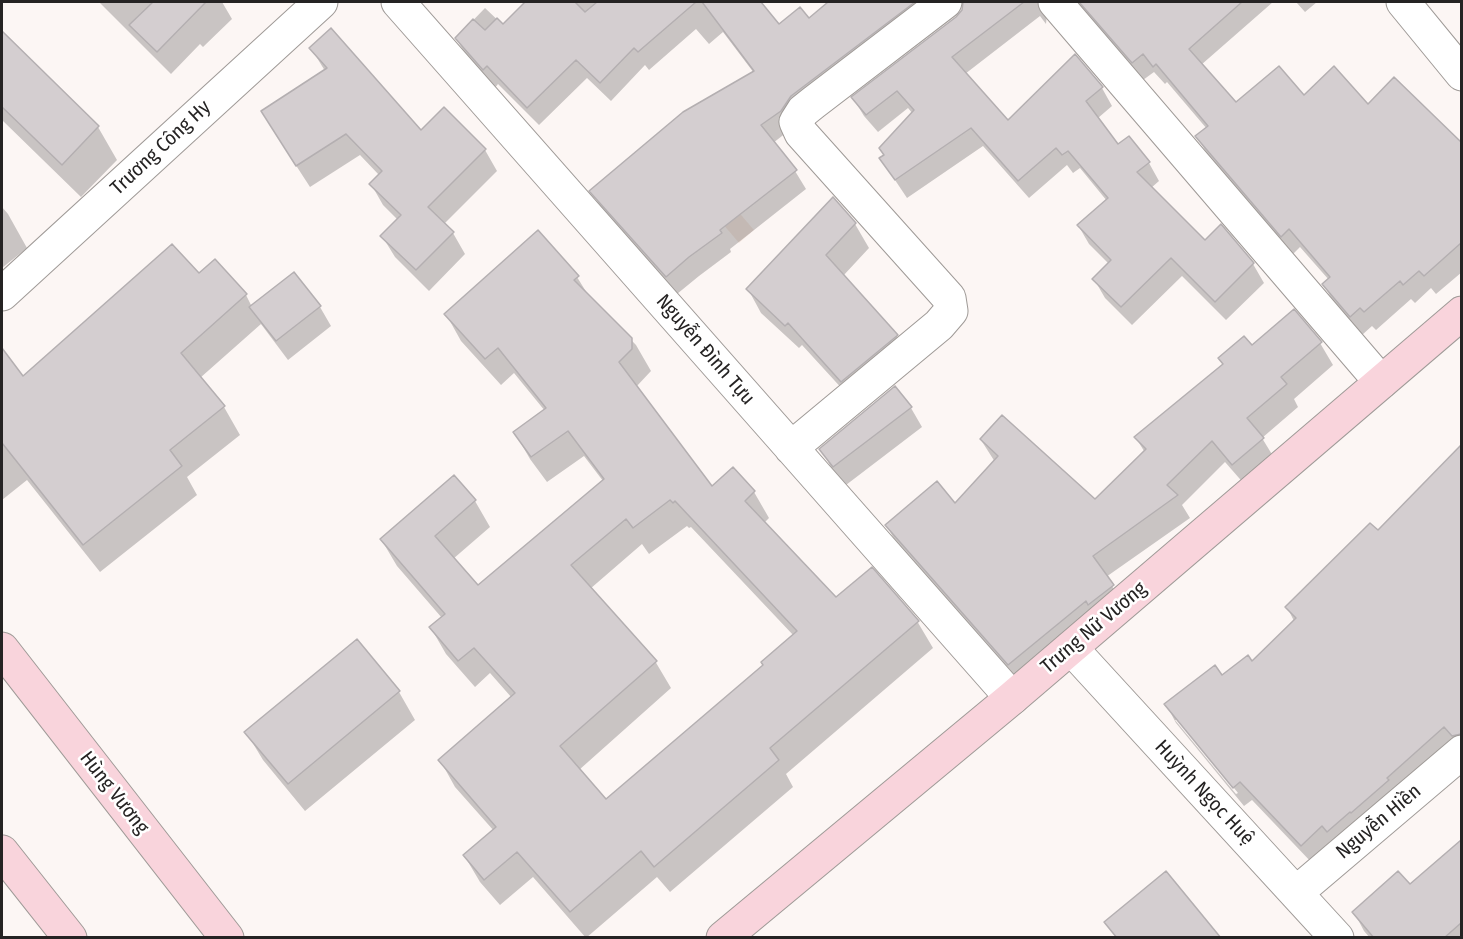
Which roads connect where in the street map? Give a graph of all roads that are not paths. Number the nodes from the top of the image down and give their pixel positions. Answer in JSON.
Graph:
{"nodes":[{"id":1,"x":321,"y":2,"type":"edge"},
{"id":2,"x":398,"y":2,"type":"edge"},
{"id":3,"x":945,"y":2,"type":"edge"},
{"id":4,"x":1055,"y":2,"type":"edge"},
{"id":5,"x":1403,"y":2,"type":"edge"},
{"id":6,"x":1461,"y":74,"type":"edge"},
{"id":7,"x":2,"y":294,"type":"edge"},
{"id":8,"x":1461,"y":313,"type":"edge"},
{"id":9,"x":1381,"y":382,"type":"junction"},
{"id":10,"x":791,"y":447,"type":"junction"},
{"id":11,"x":1071,"y":648,"type":"junction"},
{"id":12,"x":2,"y":649,"type":"edge"},
{"id":13,"x":1012,"y":698,"type":"junction"},
{"id":14,"x":1461,"y":752,"type":"edge"},
{"id":15,"x":2,"y":852,"type":"edge"},
{"id":16,"x":1296,"y":893,"type":"junction"},
{"id":17,"x":70,"y":938,"type":"edge"},
{"id":18,"x":227,"y":938,"type":"edge"},
{"id":19,"x":723,"y":938,"type":"edge"},
{"id":20,"x":1337,"y":938,"type":"edge"}],
"edges":[{"from":1,"to":7,"type":"street","name":"Trương Công Hy"},
{"from":2,"to":10,"type":"street","name":"Nguyễn Đình Tựu"},
{"from":3,"to":10,"type":"street"},
{"from":4,"to":9,"type":"street"},
{"from":5,"to":6,"type":"street"},
{"from":8,"to":9,"type":"street","name":"Trưng Nữ Vương"},
{"from":9,"to":11,"type":"street","name":"Trưng Nữ Vương"},
{"from":10,"to":13,"type":"street","name":"Nguyễn Đình Tựu"},
{"from":11,"to":13,"type":"street","name":"Trưng Nữ Vương"},
{"from":11,"to":16,"type":"street","name":"Huỳnh Ngọc Huệ"},
{"from":12,"to":18,"type":"street","name":"Hùng Vương"},
{"from":13,"to":19,"type":"street","name":"Trưng Nữ Vương"},
{"from":14,"to":16,"type":"street","name":"Nguyễn Hiền"},
{"from":15,"to":17,"type":"street"},
{"from":16,"to":20,"type":"street","name":"Huỳnh Ngọc Huệ"}]}
